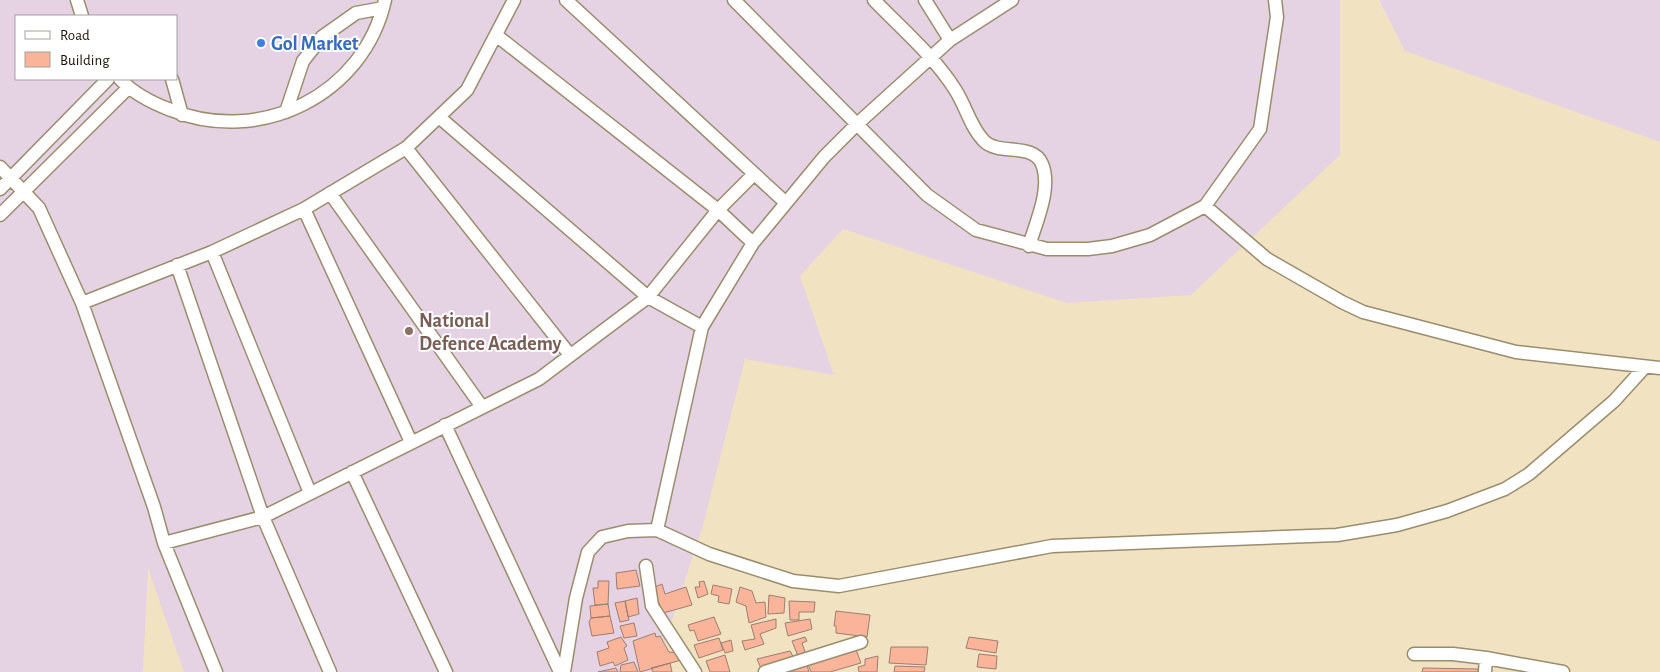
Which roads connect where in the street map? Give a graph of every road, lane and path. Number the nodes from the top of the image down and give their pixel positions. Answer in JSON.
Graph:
{"nodes":[{"id":1,"x":77,"y":0,"type":"edge"},
{"id":2,"x":514,"y":0,"type":"edge"},
{"id":3,"x":566,"y":0,"type":"edge"},
{"id":4,"x":734,"y":0,"type":"edge"},
{"id":5,"x":874,"y":0,"type":"edge"},
{"id":6,"x":925,"y":0,"type":"edge"},
{"id":7,"x":1012,"y":0,"type":"edge"},
{"id":8,"x":1275,"y":0,"type":"edge"},
{"id":9,"x":384,"y":4,"type":"edge"},
{"id":10,"x":84,"y":15,"type":"edge"},
{"id":11,"x":496,"y":35,"type":"junction"},
{"id":12,"x":950,"y":40,"type":"junction"},
{"id":13,"x":929,"y":57,"type":"junction"},
{"id":14,"x":107,"y":80,"type":"edge"},
{"id":15,"x":172,"y":80,"type":"edge"},
{"id":16,"x":124,"y":83,"type":"edge"},
{"id":17,"x":286,"y":112,"type":"junction"},
{"id":18,"x":182,"y":115,"type":"junction"},
{"id":19,"x":440,"y":117,"type":"junction"},
{"id":20,"x":856,"y":125,"type":"junction"},
{"id":21,"x":406,"y":148,"type":"junction"},
{"id":22,"x":0,"y":167,"type":"edge"},
{"id":23,"x":754,"y":174,"type":"junction"},
{"id":24,"x":11,"y":178,"type":"junction"},
{"id":25,"x":0,"y":189,"type":"edge"},
{"id":26,"x":24,"y":190,"type":"junction"},
{"id":27,"x":330,"y":194,"type":"junction"},
{"id":28,"x":786,"y":202,"type":"junction"},
{"id":29,"x":1205,"y":206,"type":"junction"},
{"id":30,"x":304,"y":209,"type":"junction"},
{"id":31,"x":718,"y":210,"type":"junction"},
{"id":32,"x":0,"y":215,"type":"edge"},
{"id":33,"x":754,"y":243,"type":"junction"},
{"id":34,"x":1030,"y":246,"type":"junction"},
{"id":35,"x":212,"y":252,"type":"junction"},
{"id":36,"x":177,"y":265,"type":"junction"},
{"id":37,"x":648,"y":297,"type":"junction"},
{"id":38,"x":82,"y":303,"type":"junction"},
{"id":39,"x":702,"y":326,"type":"junction"},
{"id":40,"x":570,"y":355,"type":"junction"},
{"id":41,"x":1644,"y":368,"type":"junction"},
{"id":42,"x":1660,"y":368,"type":"edge"},
{"id":43,"x":482,"y":407,"type":"junction"},
{"id":44,"x":445,"y":425,"type":"junction"},
{"id":45,"x":411,"y":442,"type":"junction"},
{"id":46,"x":352,"y":472,"type":"junction"},
{"id":47,"x":310,"y":493,"type":"junction"},
{"id":48,"x":263,"y":518,"type":"junction"},
{"id":49,"x":657,"y":530,"type":"junction"},
{"id":50,"x":164,"y":543,"type":"junction"},
{"id":51,"x":646,"y":566,"type":"dead end"},
{"id":52,"x":861,"y":642,"type":"dead end"},
{"id":53,"x":1414,"y":654,"type":"dead end"},
{"id":54,"x":1486,"y":658,"type":"junction"},
{"id":55,"x":216,"y":672,"type":"edge"},
{"id":56,"x":330,"y":672,"type":"edge"},
{"id":57,"x":446,"y":672,"type":"edge"},
{"id":58,"x":562,"y":672,"type":"edge"},
{"id":59,"x":695,"y":672,"type":"edge"},
{"id":60,"x":765,"y":672,"type":"edge"},
{"id":61,"x":1485,"y":672,"type":"edge"},
{"id":62,"x":1564,"y":672,"type":"edge"}],
"edges":[{"from":1,"to":10,"type":"street"},
{"from":2,"to":11,"type":"street"},
{"from":3,"to":23,"type":"street"},
{"from":4,"to":20,"type":"street"},
{"from":5,"to":13,"type":"street"},
{"from":6,"to":12,"type":"street"},
{"from":7,"to":12,"type":"street"},
{"from":8,"to":29,"type":"street"},
{"from":9,"to":17,"type":"street"},
{"from":9,"to":17,"type":"street"},
{"from":11,"to":19,"type":"street"},
{"from":11,"to":31,"type":"street"},
{"from":12,"to":13,"type":"street"},
{"from":13,"to":20,"type":"street"},
{"from":13,"to":34,"type":"street"},
{"from":14,"to":24,"type":"street"},
{"from":15,"to":18,"type":"street"},
{"from":16,"to":18,"type":"street"},
{"from":16,"to":26,"type":"street"},
{"from":17,"to":18,"type":"street"},
{"from":19,"to":21,"type":"street"},
{"from":19,"to":37,"type":"street"},
{"from":20,"to":28,"type":"street"},
{"from":20,"to":34,"type":"street"},
{"from":21,"to":27,"type":"street"},
{"from":21,"to":40,"type":"street"},
{"from":22,"to":24,"type":"street"},
{"from":23,"to":28,"type":"street"},
{"from":23,"to":31,"type":"street"},
{"from":24,"to":25,"type":"street"},
{"from":24,"to":26,"type":"street"},
{"from":26,"to":32,"type":"street"},
{"from":26,"to":38,"type":"street"},
{"from":27,"to":30,"type":"street"},
{"from":27,"to":43,"type":"street"},
{"from":28,"to":33,"type":"street"},
{"from":29,"to":34,"type":"street"},
{"from":29,"to":41,"type":"street"},
{"from":30,"to":35,"type":"street"},
{"from":30,"to":45,"type":"street"},
{"from":31,"to":33,"type":"street"},
{"from":31,"to":37,"type":"street"},
{"from":33,"to":39,"type":"street"},
{"from":35,"to":36,"type":"street"},
{"from":35,"to":47,"type":"street"},
{"from":36,"to":38,"type":"street"},
{"from":36,"to":48,"type":"street"},
{"from":37,"to":39,"type":"street"},
{"from":37,"to":40,"type":"street"},
{"from":38,"to":50,"type":"street"},
{"from":39,"to":49,"type":"street"},
{"from":40,"to":43,"type":"street"},
{"from":41,"to":42,"type":"street"},
{"from":41,"to":49,"type":"street"},
{"from":43,"to":44,"type":"street"},
{"from":44,"to":45,"type":"street"},
{"from":44,"to":58,"type":"street"},
{"from":45,"to":46,"type":"street"},
{"from":46,"to":47,"type":"street"},
{"from":46,"to":57,"type":"street"},
{"from":47,"to":48,"type":"street"},
{"from":48,"to":50,"type":"street"},
{"from":48,"to":56,"type":"street"},
{"from":49,"to":58,"type":"street"},
{"from":50,"to":55,"type":"street"},
{"from":51,"to":59,"type":"street"},
{"from":52,"to":60,"type":"street"},
{"from":53,"to":54,"type":"street"},
{"from":54,"to":61,"type":"street"},
{"from":54,"to":62,"type":"street"}]}
